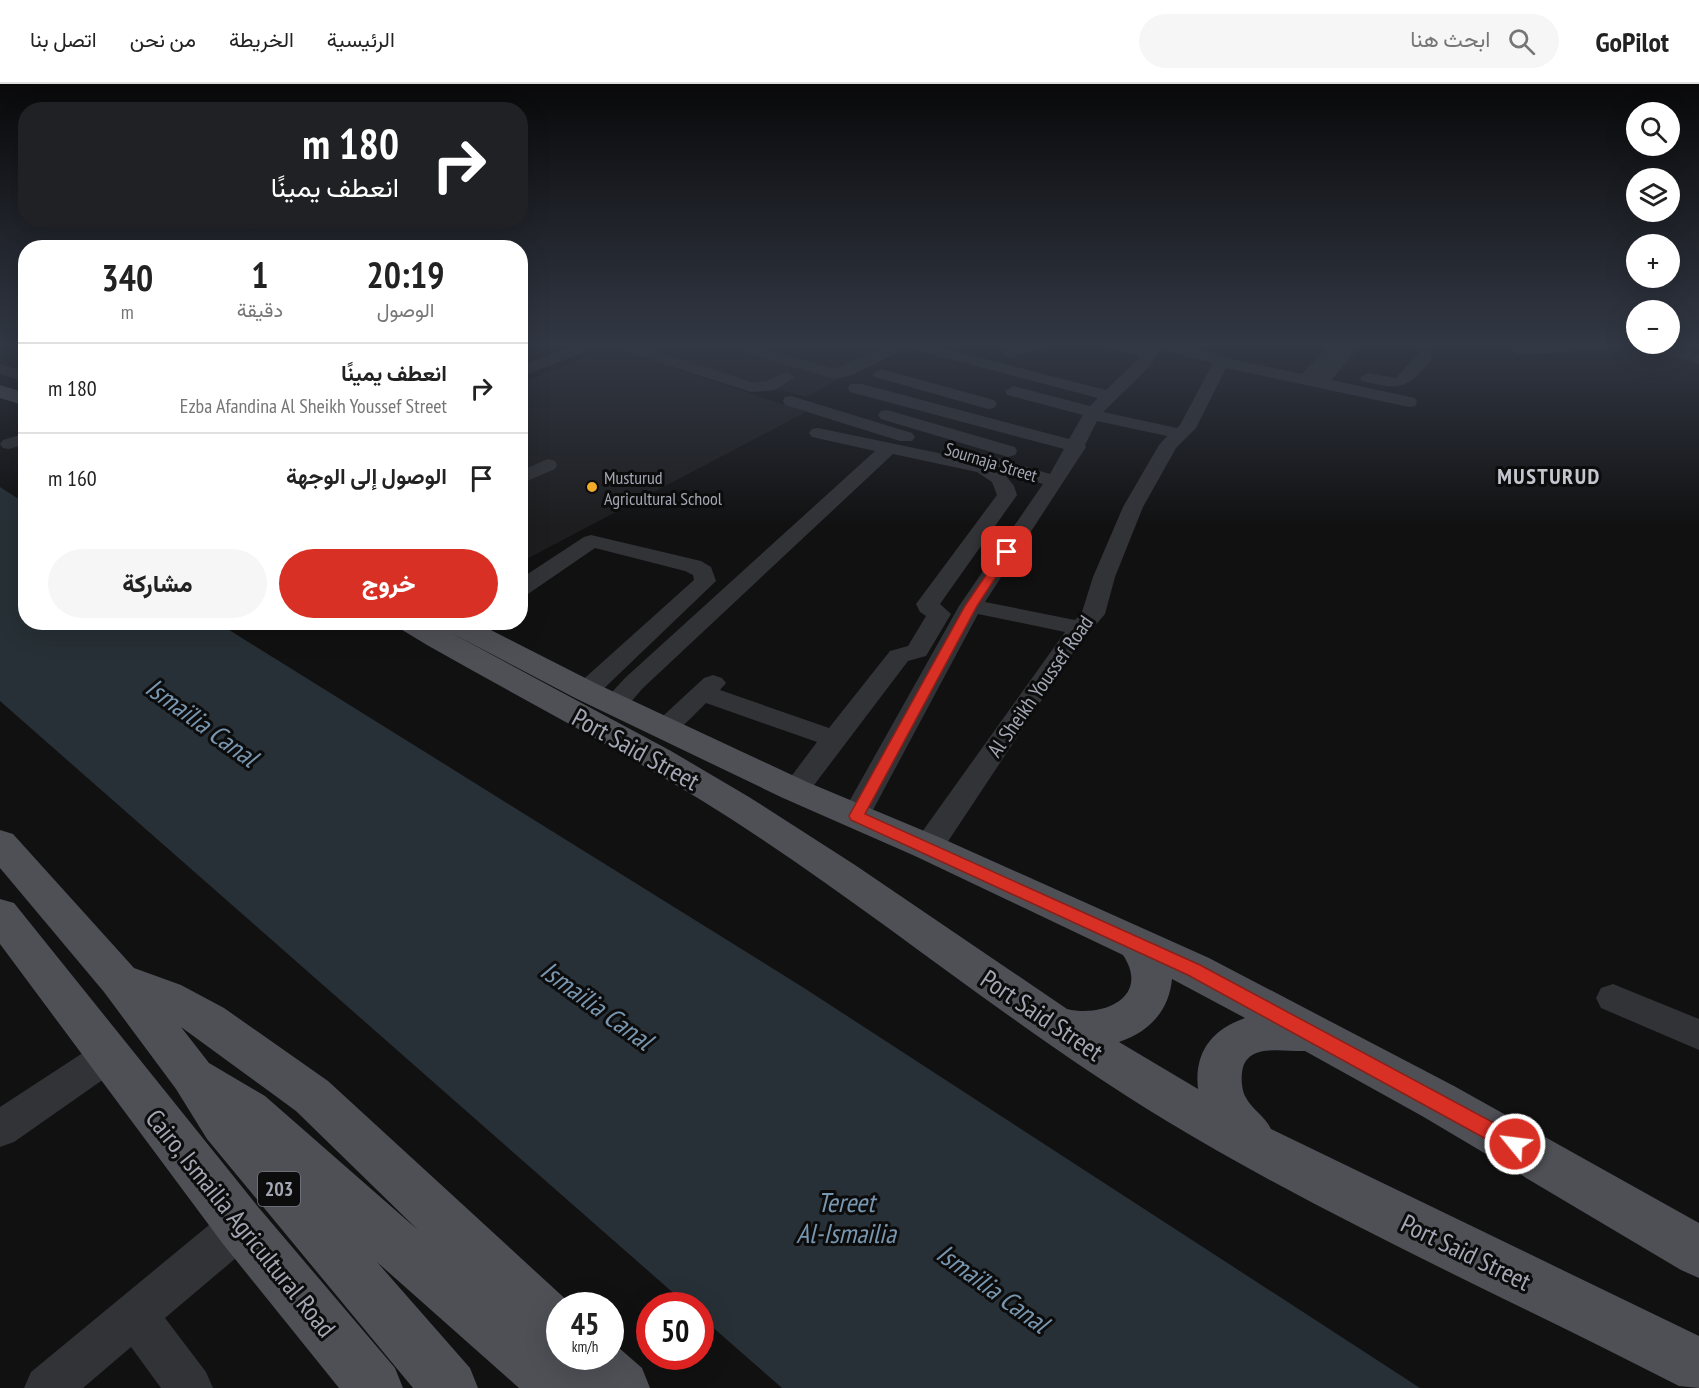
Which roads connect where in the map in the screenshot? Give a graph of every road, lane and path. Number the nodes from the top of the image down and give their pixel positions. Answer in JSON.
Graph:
{"nodes":[{"id":1,"x":800,"y":404,"type":"edge"},
{"id":2,"x":825,"y":404,"type":"edge"},
{"id":3,"x":868,"y":404,"type":"edge"},
{"id":4,"x":900,"y":404,"type":"edge"},
{"id":5,"x":967,"y":404,"type":"edge"},
{"id":6,"x":988,"y":404,"type":"edge"},
{"id":7,"x":1036,"y":404,"type":"edge"},
{"id":8,"x":1105,"y":404,"type":"edge"},
{"id":9,"x":1198,"y":404,"type":"edge"},
{"id":10,"x":815,"y":409,"type":"junction"},
{"id":11,"x":1007,"y":409,"type":"dead end"},
{"id":12,"x":952,"y":413,"type":"junction"},
{"id":13,"x":1063,"y":424,"type":"dead end"},
{"id":14,"x":1086,"y":426,"type":"junction"},
{"id":15,"x":930,"y":428,"type":"junction"},
{"id":16,"x":818,"y":434,"type":"dead end"},
{"id":17,"x":1182,"y":434,"type":"junction"},
{"id":18,"x":913,"y":439,"type":"junction"},
{"id":19,"x":888,"y":449,"type":"junction"},
{"id":20,"x":548,"y":465,"type":"dead end"},
{"id":21,"x":528,"y":474,"type":"edge"},
{"id":22,"x":1059,"y":474,"type":"junction"},
{"id":23,"x":528,"y":584,"type":"edge"},
{"id":24,"x":971,"y":606,"type":"junction"},
{"id":25,"x":1081,"y":628,"type":"junction"},
{"id":26,"x":423,"y":630,"type":"edge"},
{"id":27,"x":473,"y":630,"type":"edge"},
{"id":28,"x":600,"y":697,"type":"junction"},
{"id":29,"x":664,"y":727,"type":"junction"},
{"id":30,"x":835,"y":739,"type":"junction"},
{"id":31,"x":795,"y":790,"type":"junction"},
{"id":32,"x":856,"y":816,"type":"junction"},
{"id":33,"x":0,"y":843,"type":"edge"},
{"id":34,"x":928,"y":847,"type":"junction"},
{"id":35,"x":0,"y":914,"type":"edge"},
{"id":36,"x":1136,"y":942,"type":"junction"},
{"id":37,"x":119,"y":980,"type":"junction"},
{"id":38,"x":1613,"y":998,"type":"dead end"},
{"id":39,"x":1054,"y":1024,"type":"junction"},
{"id":40,"x":1699,"y":1035,"type":"edge"},
{"id":41,"x":1316,"y":1036,"type":"junction"},
{"id":42,"x":108,"y":1056,"type":"junction"},
{"id":43,"x":192,"y":1075,"type":"junction"},
{"id":44,"x":0,"y":1129,"type":"edge"},
{"id":45,"x":1260,"y":1148,"type":"junction"},
{"id":46,"x":250,"y":1155,"type":"junction"},
{"id":47,"x":208,"y":1184,"type":"junction"},
{"id":48,"x":241,"y":1226,"type":"junction"},
{"id":49,"x":1699,"y":1252,"type":"edge"},
{"id":50,"x":135,"y":1316,"type":"junction"},
{"id":51,"x":546,"y":1318,"type":"edge"},
{"id":52,"x":1699,"y":1366,"type":"edge"},
{"id":53,"x":601,"y":1370,"type":"edge"},
{"id":54,"x":47,"y":1388,"type":"edge"},
{"id":55,"x":190,"y":1388,"type":"edge"},
{"id":56,"x":375,"y":1388,"type":"edge"},
{"id":57,"x":450,"y":1388,"type":"edge"},
{"id":58,"x":562,"y":1388,"type":"edge"},
{"id":59,"x":621,"y":1388,"type":"edge"}],
"edges":[{"from":1,"to":10,"type":"street","name":"Sournaja Street"},
{"from":2,"to":10,"type":"street"},
{"from":3,"to":15,"type":"street"},
{"from":4,"to":12,"type":"street"},
{"from":5,"to":12,"type":"street"},
{"from":6,"to":11,"type":"street"},
{"from":7,"to":14,"type":"street"},
{"from":8,"to":14,"type":"street"},
{"from":9,"to":17,"type":"street","name":"Al Sheikh Youssef Road"},
{"from":10,"to":18,"type":"street","name":"Sournaja Street"},
{"from":12,"to":14,"type":"street"},
{"from":12,"to":15,"type":"street"},
{"from":13,"to":14,"type":"street"},
{"from":14,"to":17,"type":"street"},
{"from":14,"to":22,"type":"street"},
{"from":15,"to":18,"type":"street"},
{"from":15,"to":22,"type":"street"},
{"from":16,"to":19,"type":"street"},
{"from":17,"to":25,"type":"street","name":"Al Sheikh Youssef Road"},
{"from":18,"to":22,"type":"street","name":"Sournaja Street"},
{"from":19,"to":28,"type":"street"},
{"from":19,"to":30,"type":"street"},
{"from":20,"to":21,"type":"street"},
{"from":22,"to":24,"type":"street"},
{"from":23,"to":28,"type":"street"},
{"from":24,"to":25,"type":"street"},
{"from":24,"to":32,"type":"street"},
{"from":25,"to":34,"type":"street","name":"Al Sheikh Youssef Road"},
{"from":26,"to":39,"type":"main road","name":"Port Said Street"},
{"from":27,"to":28,"type":"main road","name":"Port Said Street"},
{"from":28,"to":29,"type":"main road","name":"Port Said Street"},
{"from":29,"to":30,"type":"street"},
{"from":29,"to":31,"type":"main road","name":"Port Said Street"},
{"from":30,"to":31,"type":"street"},
{"from":31,"to":32,"type":"main road","name":"Port Said Street"},
{"from":32,"to":34,"type":"main road","name":"Port Said Street"},
{"from":33,"to":37,"type":"main road","number":"203"},
{"from":34,"to":36,"type":"main road","name":"Port Said Street"},
{"from":35,"to":42,"type":"main road","number":"203"},
{"from":36,"to":39,"type":"main road"},
{"from":36,"to":41,"type":"main road","name":"Port Said Street"},
{"from":37,"to":43,"type":"main road","number":"203"},
{"from":37,"to":51,"type":"main road"},
{"from":38,"to":40,"type":"street"},
{"from":39,"to":45,"type":"main road","name":"Port Said Street"},
{"from":41,"to":45,"type":"main road"},
{"from":41,"to":49,"type":"main road","name":"Port Said Street"},
{"from":42,"to":44,"type":"street"},
{"from":42,"to":47,"type":"main road","name":"Cairo, Ismailia Agricultural Road","number":"203"},
{"from":43,"to":46,"type":"main road","number":"203"},
{"from":43,"to":58,"type":"main road"},
{"from":45,"to":52,"type":"main road","name":"Port Said Street"},
{"from":46,"to":47,"type":"main road"},
{"from":46,"to":57,"type":"main road","number":"203"},
{"from":47,"to":48,"type":"main road","name":"Cairo, Ismailia Agricultural Road","number":"203"},
{"from":48,"to":50,"type":"street"},
{"from":48,"to":56,"type":"main road","name":"Cairo, Ismailia Agricultural Road","number":"203"},
{"from":50,"to":54,"type":"street"},
{"from":50,"to":55,"type":"street"},
{"from":53,"to":59,"type":"main road"}]}
